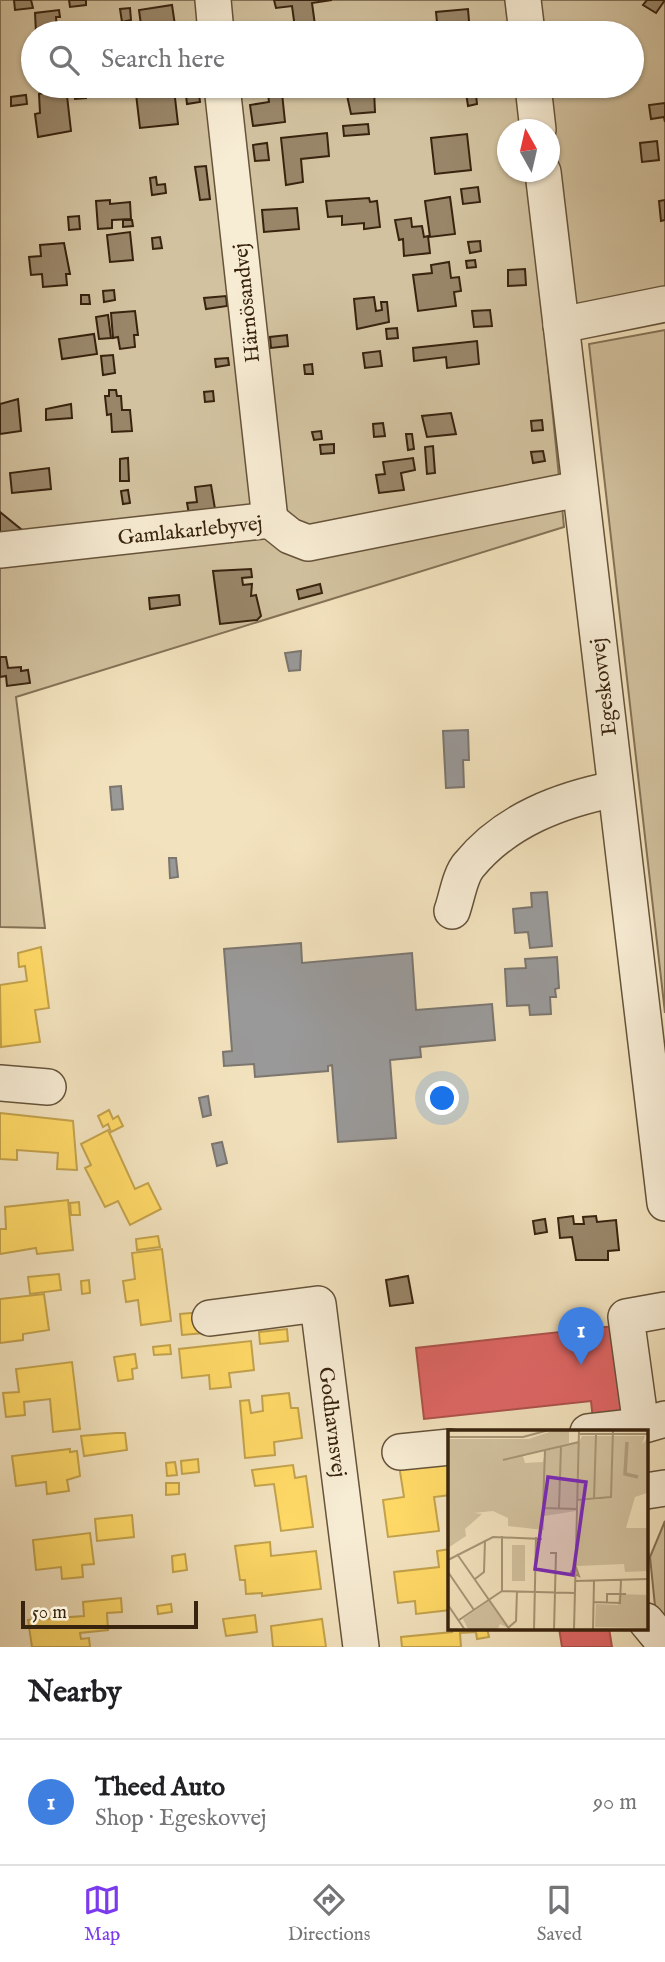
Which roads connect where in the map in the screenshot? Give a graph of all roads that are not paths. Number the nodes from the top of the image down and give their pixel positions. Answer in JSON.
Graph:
{"nodes":[{"id":1,"x":213,"y":0,"type":"edge"},
{"id":2,"x":523,"y":0,"type":"edge"},
{"id":3,"x":215,"y":21,"type":"edge"},
{"id":4,"x":526,"y":21,"type":"edge"},
{"id":5,"x":223,"y":98,"type":"edge"},
{"id":6,"x":534,"y":98,"type":"edge"},
{"id":7,"x":537,"y":119,"type":"edge"},
{"id":8,"x":544,"y":182,"type":"edge"},
{"id":9,"x":665,"y":304,"type":"edge"},
{"id":10,"x":561,"y":326,"type":"junction"},
{"id":11,"x":579,"y":489,"type":"junction"},
{"id":12,"x":270,"y":520,"type":"junction"},
{"id":13,"x":0,"y":550,"type":"edge"},
{"id":14,"x":615,"y":789,"type":"junction"},
{"id":15,"x":452,"y":911,"type":"dead end"},
{"id":16,"x":0,"y":1083,"type":"edge"},
{"id":17,"x":48,"y":1087,"type":"dead end"},
{"id":18,"x":665,"y":1203,"type":"edge"},
{"id":19,"x":665,"y":1310,"type":"edge"},
{"id":20,"x":210,"y":1318,"type":"dead end"},
{"id":21,"x":653,"y":1423,"type":"edge"},
{"id":22,"x":602,"y":1430,"type":"edge"},
{"id":23,"x":448,"y":1447,"type":"edge"},
{"id":24,"x":400,"y":1452,"type":"dead end"},
{"id":25,"x":648,"y":1623,"type":"edge"},
{"id":26,"x":665,"y":1644,"type":"edge"},
{"id":27,"x":361,"y":1647,"type":"edge"}],
"edges":[{"from":1,"to":3,"type":"street"},
{"from":2,"to":4,"type":"street"},
{"from":5,"to":12,"type":"street","name":"Härnösandvej"},
{"from":6,"to":7,"type":"street"},
{"from":8,"to":10,"type":"street","name":"Egeskovvej"},
{"from":9,"to":10,"type":"street"},
{"from":10,"to":11,"type":"street","name":"Egeskovvej"},
{"from":11,"to":12,"type":"street","name":"Gamlakarlebyvej"},
{"from":11,"to":14,"type":"street","name":"Egeskovvej"},
{"from":12,"to":13,"type":"street","name":"Gamlakarlebyvej"},
{"from":14,"to":15,"type":"street"},
{"from":14,"to":18,"type":"street","name":"Egeskovvej"},
{"from":16,"to":17,"type":"street"},
{"from":19,"to":21,"type":"street"},
{"from":20,"to":27,"type":"street","name":"Godhavnsvej"},
{"from":21,"to":22,"type":"street"},
{"from":23,"to":24,"type":"street"},
{"from":25,"to":26,"type":"street"}]}
